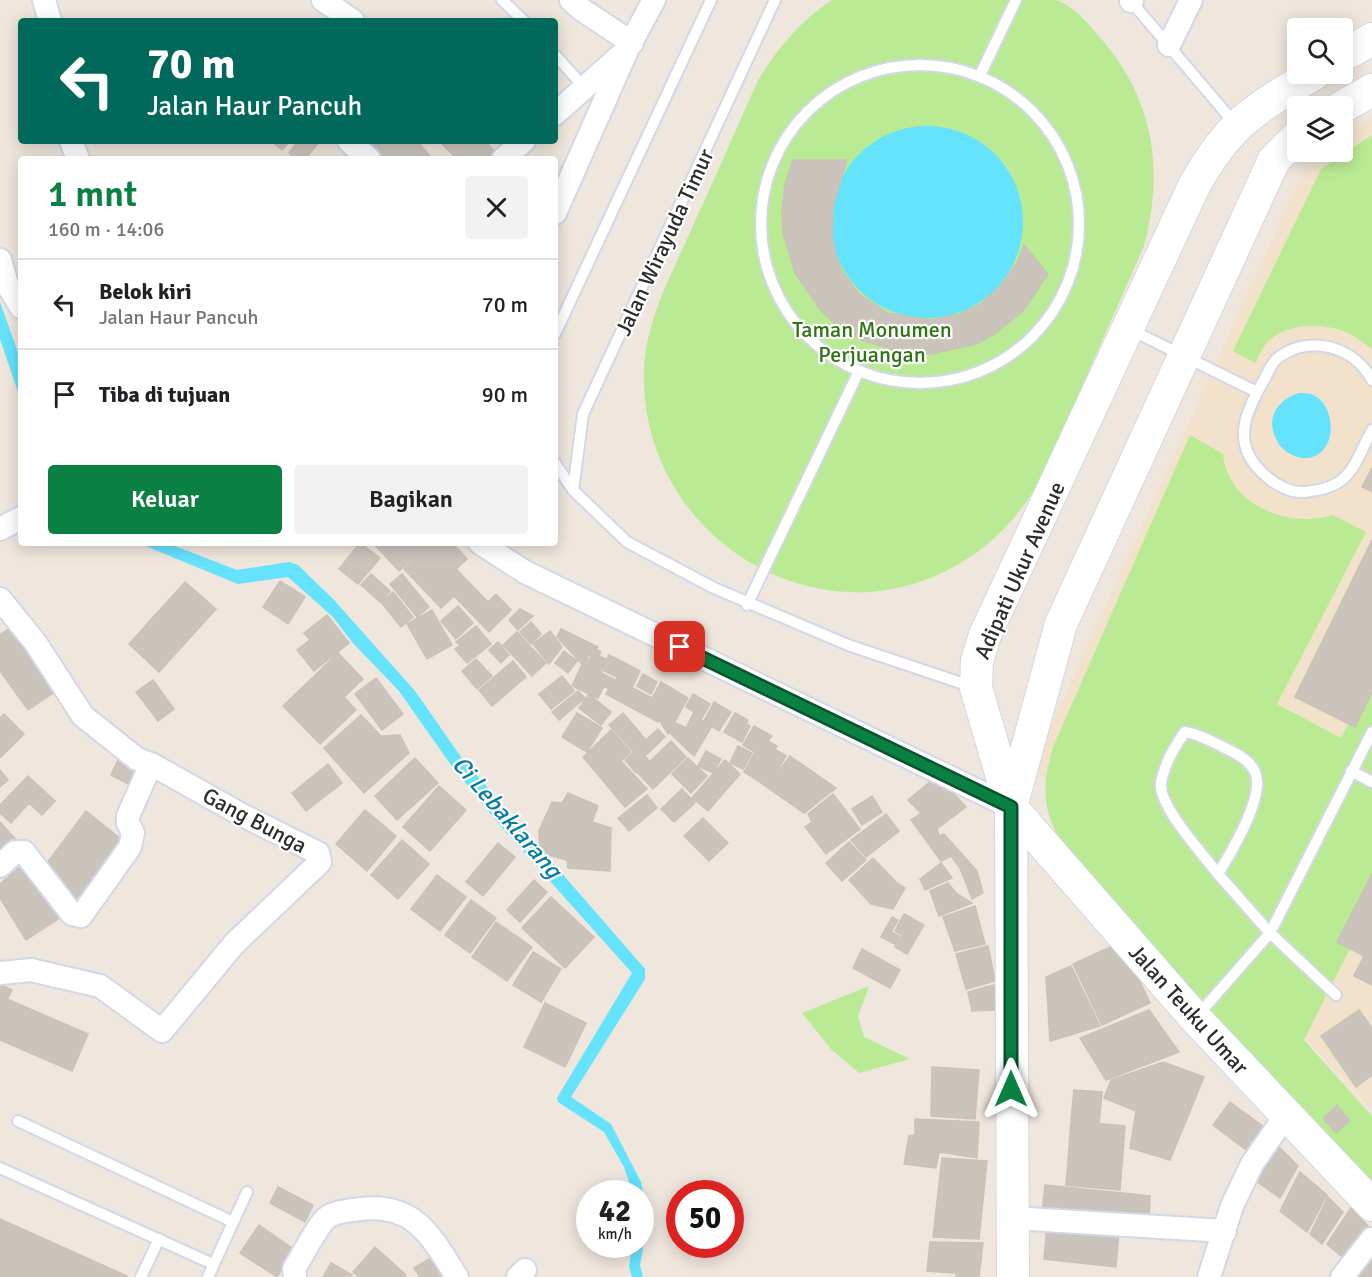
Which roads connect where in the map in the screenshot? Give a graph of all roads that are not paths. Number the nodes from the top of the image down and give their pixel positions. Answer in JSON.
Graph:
{"nodes":[{"id":1,"x":44,"y":0,"type":"edge"},
{"id":2,"x":323,"y":0,"type":"edge"},
{"id":3,"x":502,"y":0,"type":"edge"},
{"id":4,"x":571,"y":0,"type":"edge"},
{"id":5,"x":654,"y":0,"type":"edge"},
{"id":6,"x":711,"y":0,"type":"edge"},
{"id":7,"x":775,"y":0,"type":"edge"},
{"id":8,"x":1016,"y":0,"type":"edge"},
{"id":9,"x":1131,"y":0,"type":"edge"},
{"id":10,"x":1191,"y":0,"type":"edge"},
{"id":11,"x":49,"y":18,"type":"edge"},
{"id":12,"x":348,"y":18,"type":"edge"},
{"id":13,"x":521,"y":18,"type":"edge"},
{"id":14,"x":1372,"y":39,"type":"edge"},
{"id":15,"x":630,"y":45,"type":"junction"},
{"id":16,"x":1169,"y":45,"type":"junction"},
{"id":17,"x":1353,"y":50,"type":"edge"},
{"id":18,"x":558,"y":58,"type":"edge"},
{"id":19,"x":980,"y":75,"type":"junction"},
{"id":20,"x":1297,"y":84,"type":"edge"},
{"id":21,"x":585,"y":88,"type":"junction"},
{"id":22,"x":1372,"y":90,"type":"edge"},
{"id":23,"x":1353,"y":101,"type":"edge"},
{"id":24,"x":558,"y":111,"type":"edge"},
{"id":25,"x":1236,"y":125,"type":"junction"},
{"id":26,"x":352,"y":144,"type":"edge"},
{"id":27,"x":1287,"y":147,"type":"edge"},
{"id":28,"x":366,"y":156,"type":"edge"},
{"id":29,"x":558,"y":206,"type":"edge"},
{"id":30,"x":0,"y":260,"type":"edge"},
{"id":31,"x":18,"y":302,"type":"edge"},
{"id":32,"x":558,"y":328,"type":"edge"},
{"id":33,"x":1129,"y":329,"type":"junction"},
{"id":34,"x":1183,"y":356,"type":"junction"},
{"id":35,"x":859,"y":371,"type":"junction"},
{"id":36,"x":1372,"y":380,"type":"edge"},
{"id":37,"x":1257,"y":392,"type":"junction"},
{"id":38,"x":1372,"y":430,"type":"edge"},
{"id":39,"x":558,"y":468,"type":"edge"},
{"id":40,"x":573,"y":490,"type":"junction"},
{"id":41,"x":18,"y":520,"type":"edge"},
{"id":42,"x":0,"y":529,"type":"edge"},
{"id":43,"x":485,"y":546,"type":"edge"},
{"id":44,"x":0,"y":599,"type":"edge"},
{"id":45,"x":747,"y":605,"type":"junction"},
{"id":46,"x":976,"y":688,"type":"junction"},
{"id":47,"x":1372,"y":732,"type":"edge"},
{"id":48,"x":152,"y":764,"type":"junction"},
{"id":49,"x":1351,"y":771,"type":"junction"},
{"id":50,"x":1372,"y":782,"type":"edge"},
{"id":51,"x":1011,"y":807,"type":"junction"},
{"id":52,"x":0,"y":866,"type":"edge"},
{"id":53,"x":1218,"y":874,"type":"junction"},
{"id":54,"x":1270,"y":933,"type":"junction"},
{"id":55,"x":0,"y":974,"type":"edge"},
{"id":56,"x":1336,"y":995,"type":"dead end"},
{"id":57,"x":1195,"y":1018,"type":"junction"},
{"id":58,"x":1286,"y":1115,"type":"junction"},
{"id":59,"x":18,"y":1121,"type":"dead end"},
{"id":60,"x":0,"y":1168,"type":"edge"},
{"id":61,"x":247,"y":1192,"type":"dead end"},
{"id":62,"x":1372,"y":1205,"type":"edge"},
{"id":63,"x":1011,"y":1218,"type":"junction"},
{"id":64,"x":233,"y":1222,"type":"junction"},
{"id":65,"x":1225,"y":1231,"type":"junction"},
{"id":66,"x":159,"y":1239,"type":"junction"},
{"id":67,"x":1372,"y":1239,"type":"edge"},
{"id":68,"x":213,"y":1264,"type":"junction"},
{"id":69,"x":141,"y":1277,"type":"edge"},
{"id":70,"x":208,"y":1277,"type":"edge"},
{"id":71,"x":295,"y":1277,"type":"edge"},
{"id":72,"x":458,"y":1277,"type":"edge"},
{"id":73,"x":1013,"y":1277,"type":"edge"},
{"id":74,"x":1209,"y":1277,"type":"edge"},
{"id":75,"x":1341,"y":1277,"type":"edge"}],
"edges":[{"from":1,"to":11,"type":"street"},
{"from":2,"to":12,"type":"street"},
{"from":3,"to":13,"type":"lane"},
{"from":4,"to":15,"type":"street"},
{"from":5,"to":15,"type":"street"},
{"from":6,"to":32,"type":"lane"},
{"from":7,"to":40,"type":"lane","name":"Jalan Wirayuda Timur"},
{"from":8,"to":19,"type":"lane"},
{"from":9,"to":16,"type":"lane"},
{"from":10,"to":16,"type":"street"},
{"from":14,"to":17,"type":"main road"},
{"from":15,"to":21,"type":"street"},
{"from":15,"to":29,"type":"street"},
{"from":16,"to":25,"type":"lane"},
{"from":18,"to":21,"type":"lane"},
{"from":19,"to":35,"type":"lane"},
{"from":19,"to":35,"type":"lane"},
{"from":20,"to":25,"type":"main road","name":"Adipati Ukur Avenue"},
{"from":21,"to":24,"type":"street"},
{"from":22,"to":23,"type":"main road"},
{"from":25,"to":33,"type":"main road","name":"Adipati Ukur Avenue"},
{"from":26,"to":28,"type":"street"},
{"from":27,"to":34,"type":"main road"},
{"from":30,"to":31,"type":"street"},
{"from":33,"to":34,"type":"lane"},
{"from":33,"to":46,"type":"main road","name":"Adipati Ukur Avenue"},
{"from":34,"to":37,"type":"lane"},
{"from":34,"to":51,"type":"main road"},
{"from":35,"to":45,"type":"lane"},
{"from":36,"to":37,"type":"lane"},
{"from":37,"to":38,"type":"lane"},
{"from":39,"to":40,"type":"lane"},
{"from":40,"to":45,"type":"lane"},
{"from":41,"to":42,"type":"street"},
{"from":43,"to":51,"type":"street"},
{"from":44,"to":48,"type":"street","name":"Gang Bunga"},
{"from":45,"to":46,"type":"lane"},
{"from":46,"to":51,"type":"main road","name":"Adipati Ukur Avenue"},
{"from":47,"to":49,"type":"lane"},
{"from":48,"to":52,"type":"street"},
{"from":48,"to":55,"type":"street","name":"Gang Bunga"},
{"from":49,"to":50,"type":"lane"},
{"from":49,"to":54,"type":"lane"},
{"from":51,"to":57,"type":"main road","name":"Jalan Teuku Umar"},
{"from":51,"to":63,"type":"main road"},
{"from":53,"to":53,"type":"lane"},
{"from":53,"to":54,"type":"lane"},
{"from":54,"to":56,"type":"lane"},
{"from":54,"to":57,"type":"lane"},
{"from":57,"to":58,"type":"main road","name":"Jalan Teuku Umar"},
{"from":58,"to":62,"type":"main road","name":"Jalan Teuku Umar"},
{"from":58,"to":65,"type":"street"},
{"from":59,"to":64,"type":"lane"},
{"from":60,"to":66,"type":"lane"},
{"from":61,"to":64,"type":"lane"},
{"from":63,"to":65,"type":"street"},
{"from":63,"to":73,"type":"main road"},
{"from":64,"to":68,"type":"lane"},
{"from":65,"to":74,"type":"street"},
{"from":66,"to":68,"type":"lane"},
{"from":66,"to":69,"type":"lane"},
{"from":67,"to":75,"type":"street"},
{"from":68,"to":70,"type":"lane"},
{"from":71,"to":72,"type":"street"}]}
